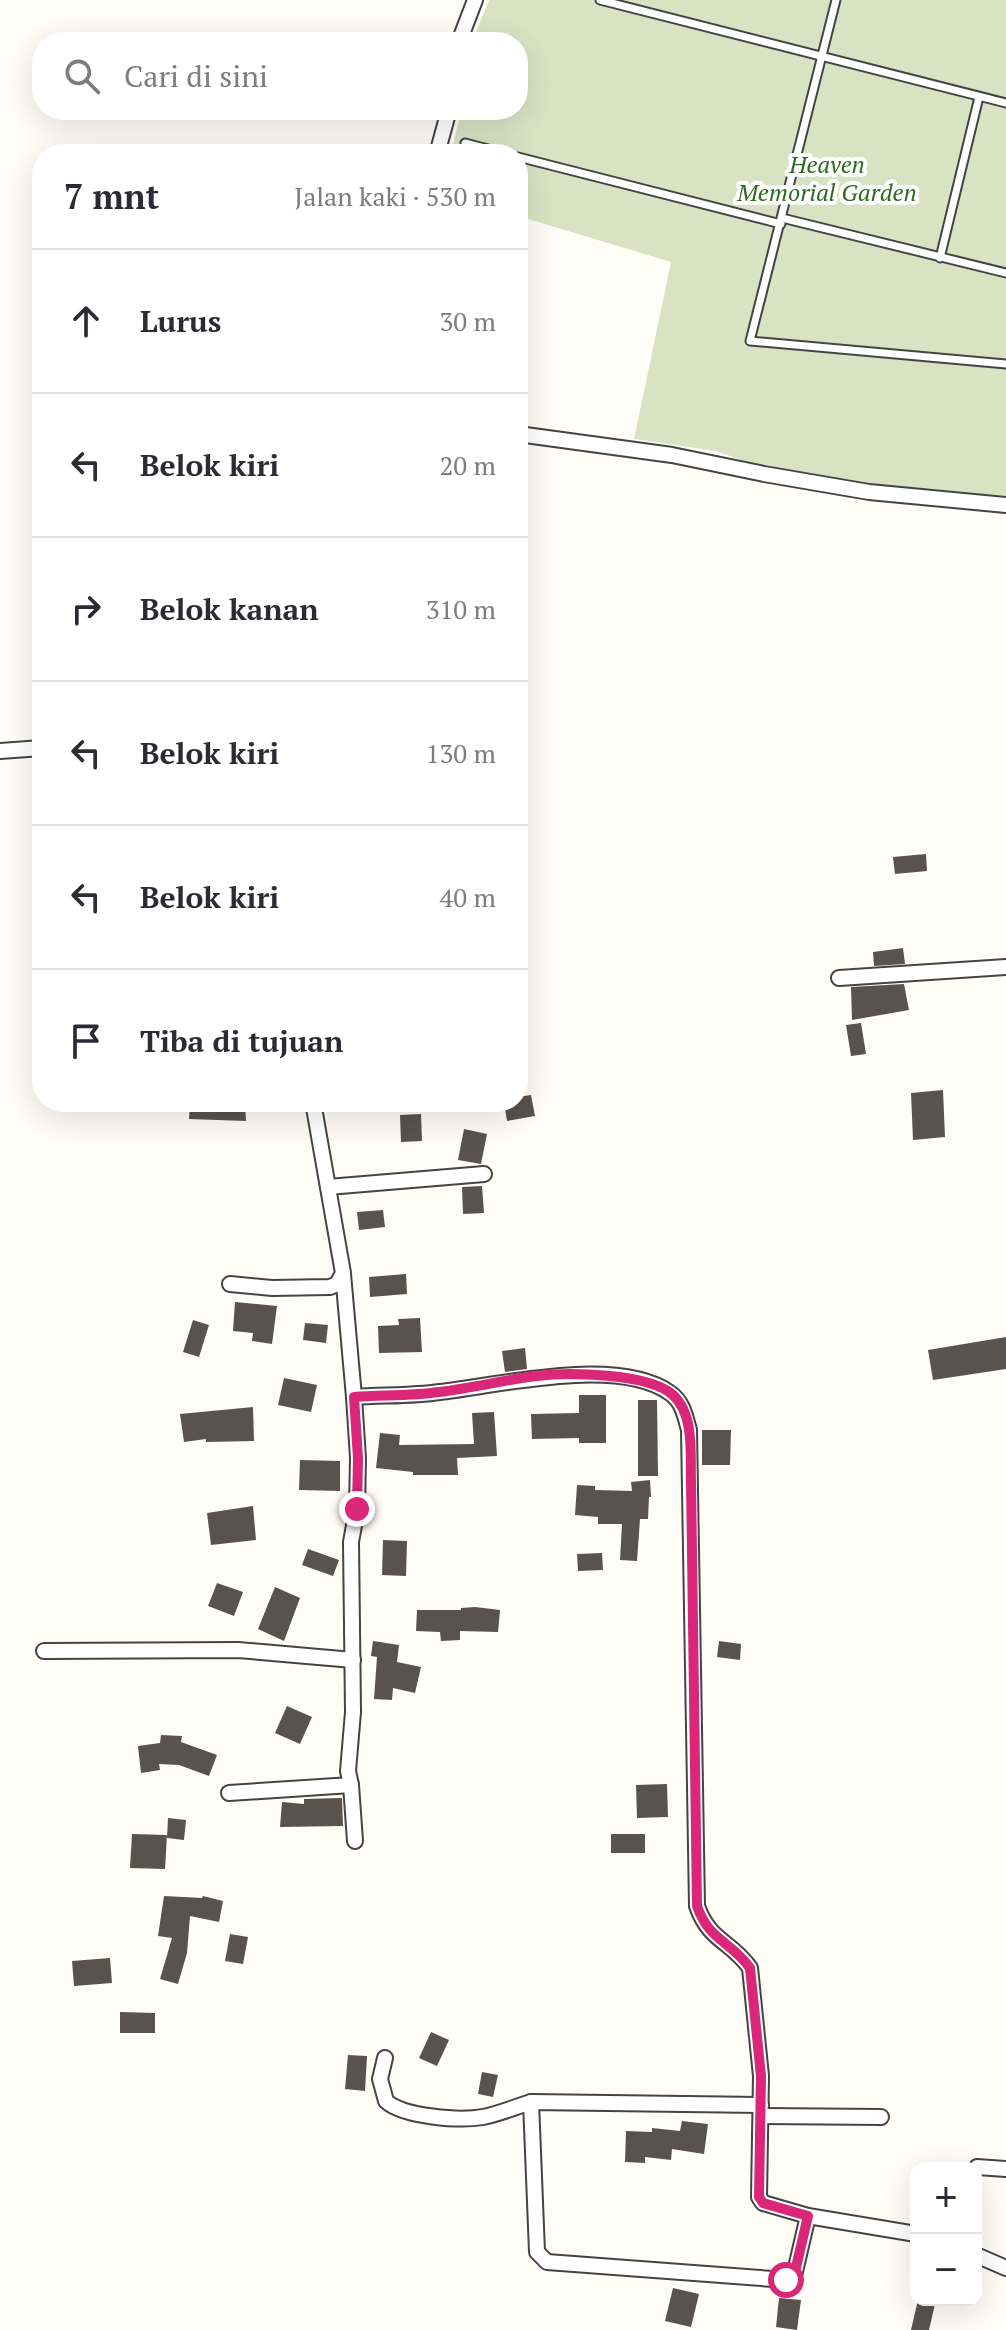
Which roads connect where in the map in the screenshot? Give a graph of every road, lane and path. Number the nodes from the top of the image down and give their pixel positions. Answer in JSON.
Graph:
{"nodes":[{"id":1,"x":475,"y":0,"type":"edge"},
{"id":2,"x":600,"y":0,"type":"edge"},
{"id":3,"x":836,"y":0,"type":"edge"},
{"id":4,"x":463,"y":32,"type":"edge"},
{"id":5,"x":822,"y":56,"type":"junction"},
{"id":6,"x":979,"y":97,"type":"junction"},
{"id":7,"x":1006,"y":103,"type":"edge"},
{"id":8,"x":446,"y":120,"type":"edge"},
{"id":9,"x":465,"y":143,"type":"dead end"},
{"id":10,"x":440,"y":144,"type":"edge"},
{"id":11,"x":469,"y":144,"type":"edge"},
{"id":12,"x":528,"y":159,"type":"edge"},
{"id":13,"x":782,"y":221,"type":"junction"},
{"id":14,"x":940,"y":258,"type":"junction"},
{"id":15,"x":1006,"y":273,"type":"edge"},
{"id":16,"x":1006,"y":364,"type":"edge"},
{"id":17,"x":528,"y":435,"type":"edge"},
{"id":18,"x":1006,"y":505,"type":"edge"},
{"id":19,"x":32,"y":749,"type":"edge"},
{"id":20,"x":0,"y":751,"type":"edge"},
{"id":21,"x":1006,"y":967,"type":"edge"},
{"id":22,"x":839,"y":978,"type":"dead end"},
{"id":23,"x":315,"y":1112,"type":"edge"},
{"id":24,"x":484,"y":1174,"type":"dead end"},
{"id":25,"x":328,"y":1187,"type":"junction"},
{"id":26,"x":343,"y":1273,"type":"junction"},
{"id":27,"x":230,"y":1284,"type":"dead end"},
{"id":28,"x":354,"y":1397,"type":"junction"},
{"id":29,"x":44,"y":1651,"type":"dead end"},
{"id":30,"x":353,"y":1660,"type":"junction"},
{"id":31,"x":351,"y":1785,"type":"junction"},
{"id":32,"x":229,"y":1793,"type":"dead end"},
{"id":33,"x":355,"y":1841,"type":"dead end"},
{"id":34,"x":385,"y":2058,"type":"dead end"},
{"id":35,"x":531,"y":2102,"type":"junction"},
{"id":36,"x":761,"y":2110,"type":"junction"},
{"id":37,"x":881,"y":2117,"type":"dead end"},
{"id":38,"x":982,"y":2167,"type":"edge"},
{"id":39,"x":1006,"y":2169,"type":"edge"},
{"id":40,"x":808,"y":2216,"type":"junction"},
{"id":41,"x":910,"y":2233,"type":"edge"},
{"id":42,"x":982,"y":2258,"type":"edge"},
{"id":43,"x":1006,"y":2268,"type":"edge"}],
"edges":[{"from":1,"to":4,"type":"street"},
{"from":2,"to":5,"type":"lane"},
{"from":3,"to":5,"type":"lane"},
{"from":5,"to":6,"type":"lane"},
{"from":5,"to":13,"type":"lane"},
{"from":6,"to":7,"type":"lane"},
{"from":6,"to":14,"type":"lane"},
{"from":8,"to":10,"type":"street"},
{"from":9,"to":11,"type":"lane"},
{"from":12,"to":13,"type":"lane"},
{"from":13,"to":14,"type":"lane"},
{"from":13,"to":16,"type":"lane"},
{"from":14,"to":15,"type":"lane"},
{"from":17,"to":18,"type":"street"},
{"from":19,"to":20,"type":"street"},
{"from":21,"to":22,"type":"street"},
{"from":23,"to":25,"type":"street"},
{"from":24,"to":25,"type":"street"},
{"from":25,"to":26,"type":"street"},
{"from":26,"to":27,"type":"street"},
{"from":26,"to":28,"type":"street"},
{"from":28,"to":30,"type":"street"},
{"from":28,"to":36,"type":"street"},
{"from":29,"to":30,"type":"street"},
{"from":30,"to":31,"type":"street"},
{"from":31,"to":32,"type":"street"},
{"from":31,"to":33,"type":"street"},
{"from":34,"to":35,"type":"street"},
{"from":35,"to":36,"type":"street"},
{"from":35,"to":40,"type":"street"},
{"from":36,"to":37,"type":"street"},
{"from":36,"to":40,"type":"street"},
{"from":38,"to":39,"type":"street"},
{"from":40,"to":41,"type":"street"},
{"from":42,"to":43,"type":"street"}]}
